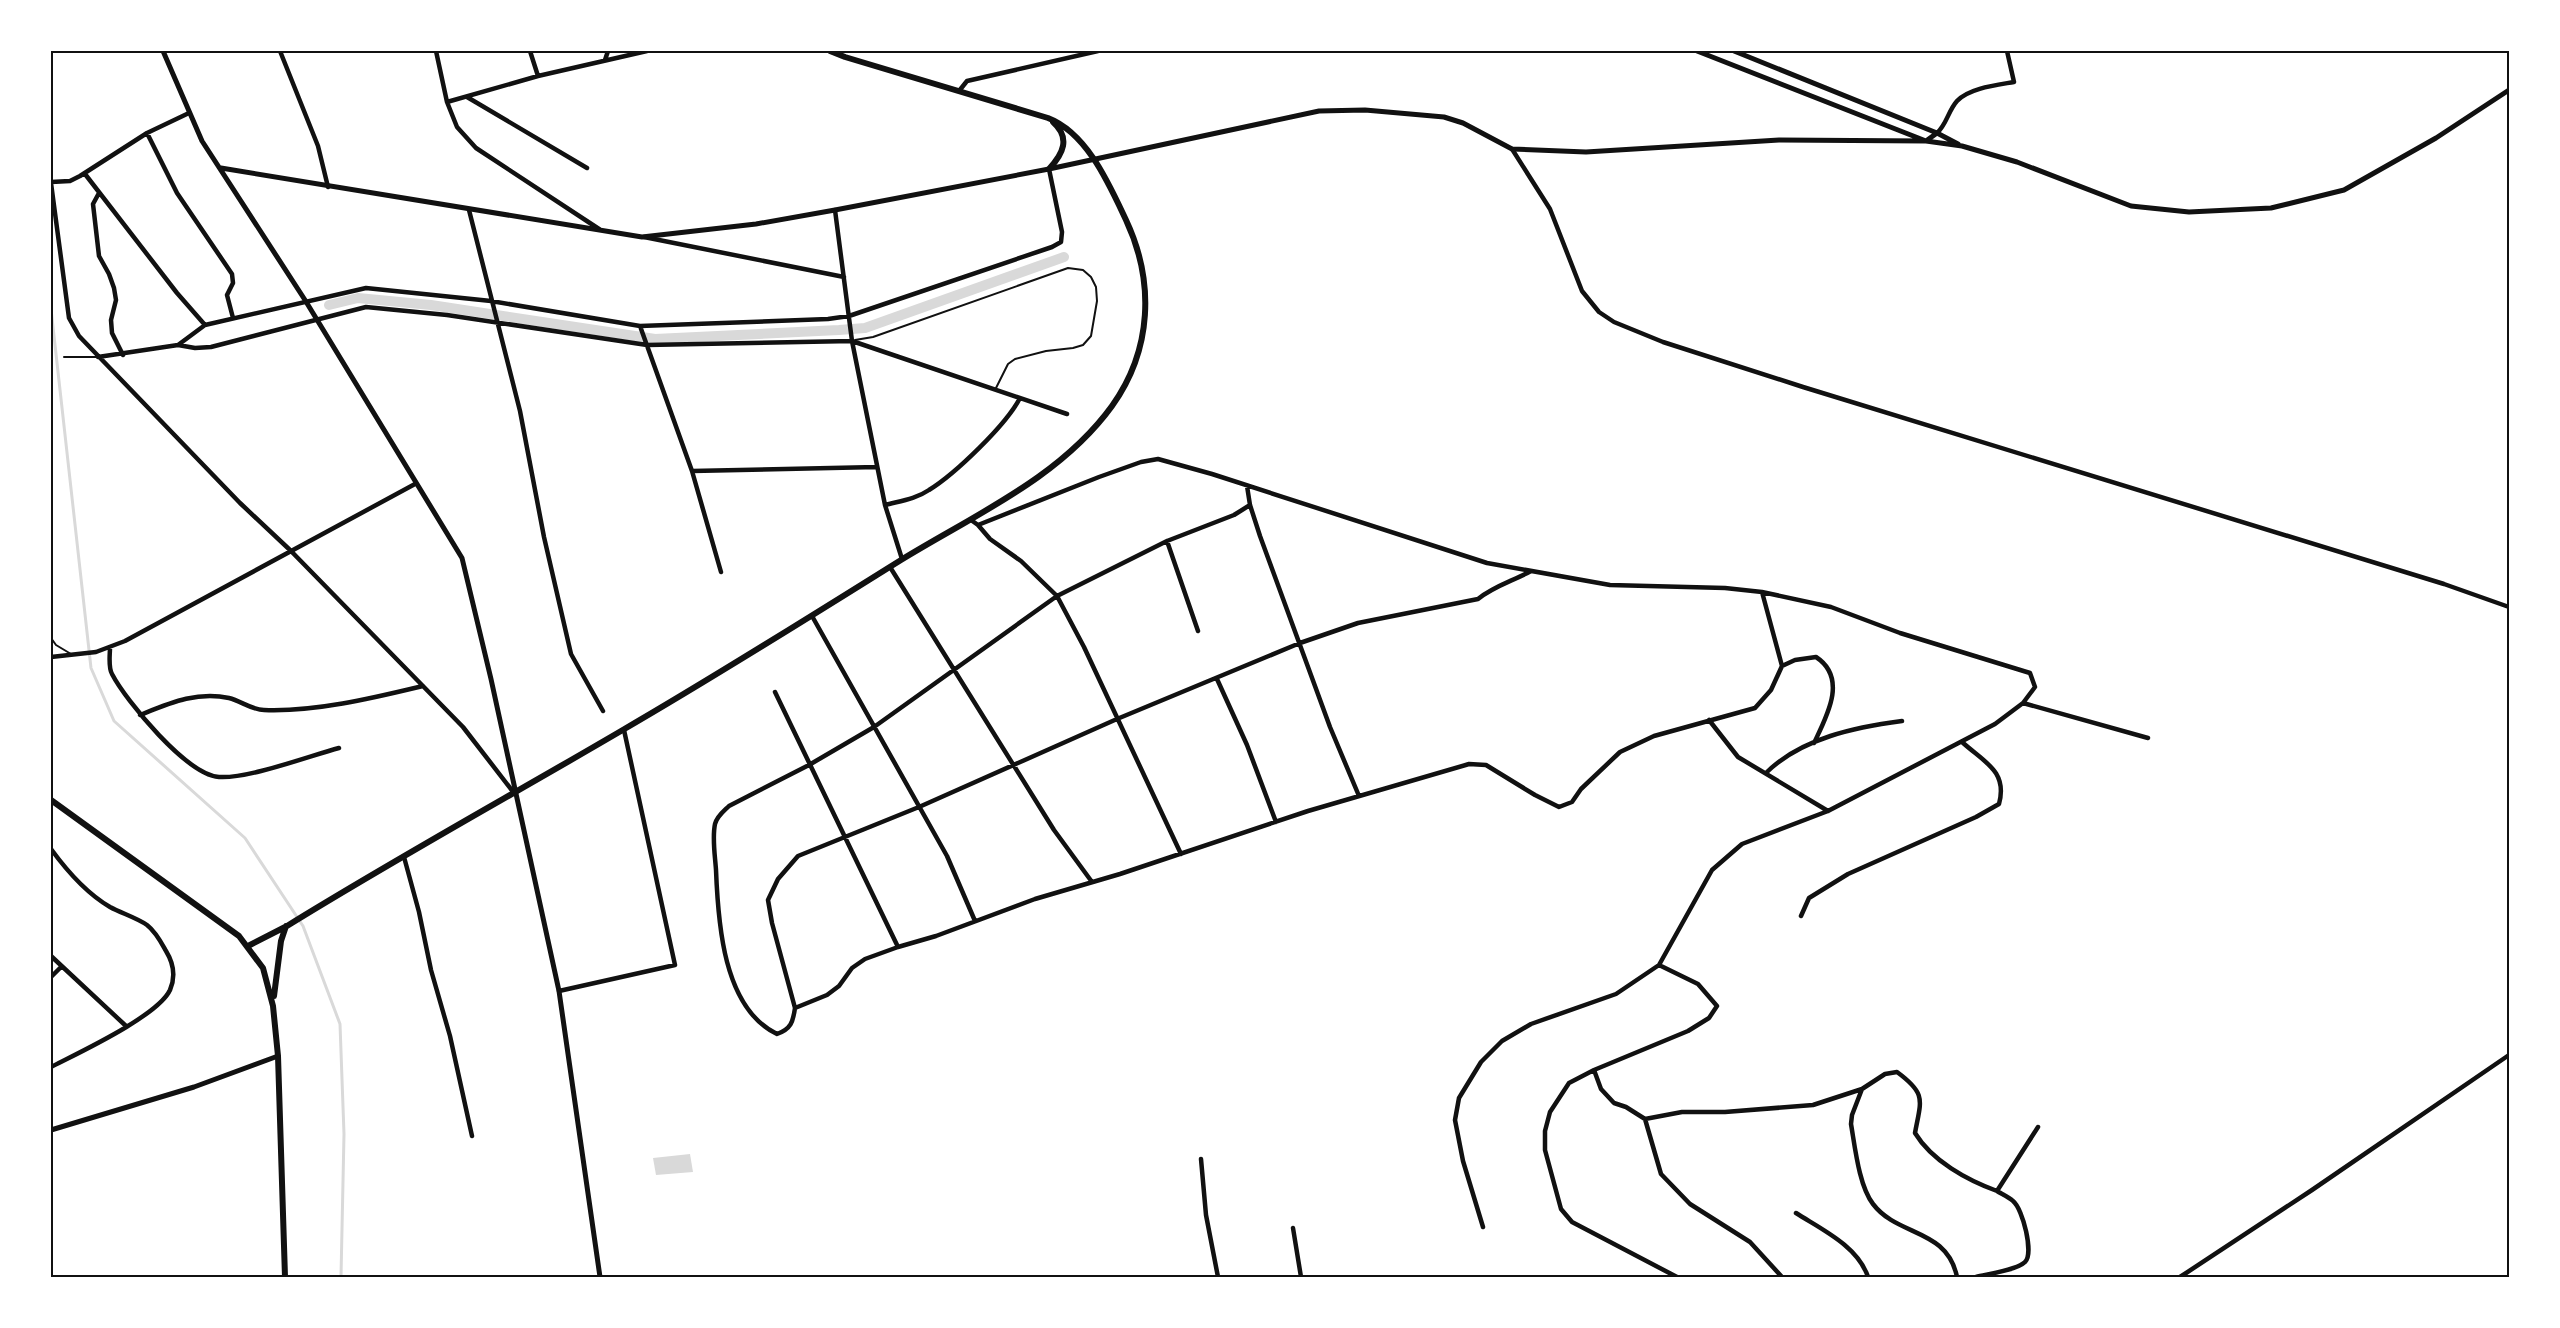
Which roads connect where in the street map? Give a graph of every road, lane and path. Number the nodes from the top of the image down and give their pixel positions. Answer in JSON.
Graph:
{"nodes":[{"id":1,"x":163,"y":51,"type":"edge"},
{"id":2,"x":280,"y":51,"type":"edge"},
{"id":3,"x":436,"y":51,"type":"edge"},
{"id":4,"x":530,"y":51,"type":"edge"},
{"id":5,"x":608,"y":51,"type":"edge"},
{"id":6,"x":646,"y":51,"type":"edge"},
{"id":7,"x":830,"y":51,"type":"edge"},
{"id":8,"x":1098,"y":51,"type":"edge"},
{"id":9,"x":1697,"y":51,"type":"edge"},
{"id":10,"x":1734,"y":51,"type":"edge"},
{"id":11,"x":2007,"y":51,"type":"edge"},
{"id":12,"x":605,"y":60,"type":"junction"},
{"id":13,"x":538,"y":76,"type":"junction"},
{"id":14,"x":2509,"y":90,"type":"edge"},
{"id":15,"x":959,"y":91,"type":"junction"},
{"id":16,"x":467,"y":97,"type":"junction"},
{"id":17,"x":447,"y":102,"type":"junction"},
{"id":18,"x":189,"y":113,"type":"junction"},
{"id":19,"x":1048,"y":118,"type":"junction"},
{"id":20,"x":1937,"y":132,"type":"junction"},
{"id":21,"x":147,"y":133,"type":"junction"},
{"id":22,"x":1926,"y":141,"type":"junction"},
{"id":23,"x":1962,"y":146,"type":"junction"},
{"id":24,"x":1512,"y":149,"type":"junction"},
{"id":25,"x":1092,"y":160,"type":"junction"},
{"id":26,"x":221,"y":168,"type":"junction"},
{"id":27,"x":588,"y":168,"type":"dead end"},
{"id":28,"x":1049,"y":169,"type":"junction"},
{"id":29,"x":85,"y":174,"type":"junction"},
{"id":30,"x":51,"y":183,"type":"edge"},
{"id":31,"x":328,"y":187,"type":"junction"},
{"id":32,"x":99,"y":193,"type":"junction"},
{"id":33,"x":469,"y":210,"type":"junction"},
{"id":34,"x":836,"y":210,"type":"junction"},
{"id":35,"x":602,"y":231,"type":"junction"},
{"id":36,"x":642,"y":237,"type":"junction"},
{"id":37,"x":844,"y":277,"type":"junction"},
{"id":38,"x":305,"y":300,"type":"junction"},
{"id":39,"x":491,"y":301,"type":"junction"},
{"id":40,"x":849,"y":316,"type":"junction"},
{"id":41,"x":233,"y":318,"type":"junction"},
{"id":42,"x":315,"y":319,"type":"junction"},
{"id":43,"x":496,"y":322,"type":"junction"},
{"id":44,"x":205,"y":325,"type":"junction"},
{"id":45,"x":641,"y":329,"type":"junction"},
{"id":46,"x":852,"y":341,"type":"junction"},
{"id":47,"x":646,"y":344,"type":"junction"},
{"id":48,"x":178,"y":345,"type":"junction"},
{"id":49,"x":123,"y":355,"type":"junction"},
{"id":50,"x":64,"y":357,"type":"dead end"},
{"id":51,"x":98,"y":357,"type":"junction"},
{"id":52,"x":996,"y":390,"type":"junction"},
{"id":53,"x":1020,"y":398,"type":"junction"},
{"id":54,"x":1067,"y":414,"type":"dead end"},
{"id":55,"x":877,"y":467,"type":"junction"},
{"id":56,"x":692,"y":471,"type":"junction"},
{"id":57,"x":415,"y":484,"type":"junction"},
{"id":58,"x":1247,"y":486,"type":"junction"},
{"id":59,"x":885,"y":505,"type":"junction"},
{"id":60,"x":1250,"y":505,"type":"junction"},
{"id":61,"x":971,"y":520,"type":"junction"},
{"id":62,"x":978,"y":525,"type":"junction"},
{"id":63,"x":1167,"y":541,"type":"junction"},
{"id":64,"x":290,"y":550,"type":"junction"},
{"id":65,"x":902,"y":560,"type":"junction"},
{"id":66,"x":890,"y":567,"type":"junction"},
{"id":67,"x":1531,"y":571,"type":"junction"},
{"id":68,"x":721,"y":572,"type":"dead end"},
{"id":69,"x":1762,"y":592,"type":"junction"},
{"id":70,"x":1057,"y":596,"type":"junction"},
{"id":71,"x":2509,"y":607,"type":"edge"},
{"id":72,"x":812,"y":616,"type":"junction"},
{"id":73,"x":1198,"y":631,"type":"dead end"},
{"id":74,"x":51,"y":638,"type":"edge"},
{"id":75,"x":1300,"y":643,"type":"junction"},
{"id":76,"x":110,"y":647,"type":"junction"},
{"id":77,"x":73,"y":656,"type":"junction"},
{"id":78,"x":51,"y":657,"type":"edge"},
{"id":79,"x":1782,"y":666,"type":"junction"},
{"id":80,"x":956,"y":670,"type":"junction"},
{"id":81,"x":1217,"y":680,"type":"junction"},
{"id":82,"x":423,"y":686,"type":"junction"},
{"id":83,"x":774,"y":692,"type":"dead end"},
{"id":84,"x":2022,"y":703,"type":"junction"},
{"id":85,"x":603,"y":711,"type":"dead end"},
{"id":86,"x":140,"y":715,"type":"junction"},
{"id":87,"x":1117,"y":719,"type":"junction"},
{"id":88,"x":1708,"y":720,"type":"junction"},
{"id":89,"x":1902,"y":721,"type":"dead end"},
{"id":90,"x":874,"y":727,"type":"junction"},
{"id":91,"x":624,"y":730,"type":"junction"},
{"id":92,"x":2148,"y":738,"type":"dead end"},
{"id":93,"x":1962,"y":742,"type":"junction"},
{"id":94,"x":1814,"y":743,"type":"junction"},
{"id":95,"x":339,"y":748,"type":"dead end"},
{"id":96,"x":809,"y":765,"type":"junction"},
{"id":97,"x":1014,"y":766,"type":"junction"},
{"id":98,"x":1767,"y":772,"type":"junction"},
{"id":99,"x":514,"y":793,"type":"junction"},
{"id":100,"x":1359,"y":796,"type":"junction"},
{"id":101,"x":51,"y":800,"type":"edge"},
{"id":102,"x":919,"y":807,"type":"junction"},
{"id":103,"x":1828,"y":811,"type":"junction"},
{"id":104,"x":1276,"y":822,"type":"junction"},
{"id":105,"x":844,"y":838,"type":"junction"},
{"id":106,"x":51,"y":849,"type":"edge"},
{"id":107,"x":1180,"y":854,"type":"junction"},
{"id":108,"x":404,"y":856,"type":"junction"},
{"id":109,"x":1092,"y":882,"type":"junction"},
{"id":110,"x":1801,"y":916,"type":"dead end"},
{"id":111,"x":975,"y":921,"type":"junction"},
{"id":112,"x":290,"y":924,"type":"junction"},
{"id":113,"x":248,"y":946,"type":"junction"},
{"id":114,"x":898,"y":947,"type":"junction"},
{"id":115,"x":51,"y":956,"type":"edge"},
{"id":116,"x":1659,"y":965,"type":"junction"},
{"id":117,"x":61,"y":967,"type":"junction"},
{"id":118,"x":51,"y":977,"type":"edge"},
{"id":119,"x":559,"y":991,"type":"junction"},
{"id":120,"x":273,"y":1006,"type":"junction"},
{"id":121,"x":795,"y":1008,"type":"junction"},
{"id":122,"x":126,"y":1026,"type":"junction"},
{"id":123,"x":2509,"y":1055,"type":"edge"},
{"id":124,"x":279,"y":1056,"type":"junction"},
{"id":125,"x":51,"y":1067,"type":"edge"},
{"id":126,"x":1594,"y":1070,"type":"junction"},
{"id":127,"x":1863,"y":1089,"type":"junction"},
{"id":128,"x":1645,"y":1119,"type":"junction"},
{"id":129,"x":2038,"y":1127,"type":"dead end"},
{"id":130,"x":51,"y":1130,"type":"edge"},
{"id":131,"x":472,"y":1136,"type":"dead end"},
{"id":132,"x":1201,"y":1159,"type":"dead end"},
{"id":133,"x":1997,"y":1191,"type":"junction"},
{"id":134,"x":2022,"y":1198,"type":"dead end"},
{"id":135,"x":2014,"y":1201,"type":"junction"},
{"id":136,"x":1796,"y":1213,"type":"dead end"},
{"id":137,"x":1483,"y":1227,"type":"dead end"},
{"id":138,"x":1293,"y":1228,"type":"dead end"},
{"id":139,"x":285,"y":1277,"type":"edge"},
{"id":140,"x":600,"y":1277,"type":"edge"},
{"id":141,"x":1218,"y":1277,"type":"edge"},
{"id":142,"x":1301,"y":1277,"type":"edge"},
{"id":143,"x":1677,"y":1277,"type":"edge"},
{"id":144,"x":1782,"y":1277,"type":"edge"},
{"id":145,"x":1868,"y":1277,"type":"edge"},
{"id":146,"x":1957,"y":1277,"type":"edge"},
{"id":147,"x":1976,"y":1277,"type":"edge"},
{"id":148,"x":2180,"y":1277,"type":"edge"}],
"edges":[{"from":1,"to":18,"type":"street"},
{"from":2,"to":31,"type":"street"},
{"from":3,"to":17,"type":"street"},
{"from":4,"to":13,"type":"street"},
{"from":5,"to":12,"type":"street"},
{"from":6,"to":12,"type":"street"},
{"from":7,"to":15,"type":"main road"},
{"from":8,"to":15,"type":"street"},
{"from":9,"to":22,"type":"street"},
{"from":10,"to":20,"type":"street"},
{"from":11,"to":20,"type":"street"},
{"from":12,"to":13,"type":"street"},
{"from":13,"to":16,"type":"street"},
{"from":14,"to":23,"type":"street"},
{"from":15,"to":19,"type":"main road"},
{"from":16,"to":17,"type":"street"},
{"from":16,"to":27,"type":"street"},
{"from":17,"to":35,"type":"street"},
{"from":18,"to":21,"type":"street"},
{"from":18,"to":26,"type":"street"},
{"from":19,"to":25,"type":"main road"},
{"from":19,"to":28,"type":"main road"},
{"from":20,"to":22,"type":"street"},
{"from":20,"to":23,"type":"street"},
{"from":21,"to":29,"type":"street"},
{"from":21,"to":41,"type":"street"},
{"from":22,"to":23,"type":"street"},
{"from":22,"to":24,"type":"street"},
{"from":24,"to":25,"type":"street"},
{"from":24,"to":71,"type":"street"},
{"from":25,"to":28,"type":"street"},
{"from":25,"to":61,"type":"main road"},
{"from":26,"to":31,"type":"street"},
{"from":26,"to":38,"type":"street"},
{"from":28,"to":34,"type":"street"},
{"from":28,"to":40,"type":"street"},
{"from":29,"to":30,"type":"street"},
{"from":29,"to":32,"type":"street"},
{"from":30,"to":51,"type":"street"},
{"from":31,"to":33,"type":"street"},
{"from":32,"to":44,"type":"street"},
{"from":32,"to":49,"type":"street"},
{"from":33,"to":35,"type":"street"},
{"from":33,"to":39,"type":"street"},
{"from":34,"to":36,"type":"street"},
{"from":34,"to":37,"type":"street"},
{"from":35,"to":36,"type":"street"},
{"from":36,"to":37,"type":"street"},
{"from":37,"to":40,"type":"street"},
{"from":38,"to":39,"type":"street"},
{"from":38,"to":41,"type":"street"},
{"from":38,"to":42,"type":"street"},
{"from":39,"to":43,"type":"street"},
{"from":39,"to":45,"type":"street"},
{"from":40,"to":45,"type":"street"},
{"from":40,"to":46,"type":"street"},
{"from":41,"to":44,"type":"street"},
{"from":42,"to":43,"type":"street"},
{"from":42,"to":48,"type":"street"},
{"from":42,"to":57,"type":"street"},
{"from":43,"to":47,"type":"street"},
{"from":43,"to":85,"type":"street"},
{"from":44,"to":48,"type":"street"},
{"from":45,"to":47,"type":"street"},
{"from":46,"to":47,"type":"street"},
{"from":46,"to":52,"type":"street"},
{"from":46,"to":52,"type":"lane"},
{"from":46,"to":55,"type":"street"},
{"from":47,"to":56,"type":"street"},
{"from":48,"to":49,"type":"street"},
{"from":49,"to":51,"type":"street"},
{"from":50,"to":51,"type":"lane"},
{"from":51,"to":64,"type":"street"},
{"from":52,"to":53,"type":"street"},
{"from":53,"to":54,"type":"street"},
{"from":53,"to":59,"type":"street"},
{"from":55,"to":56,"type":"street"},
{"from":55,"to":59,"type":"street"},
{"from":56,"to":68,"type":"street"},
{"from":57,"to":64,"type":"street"},
{"from":57,"to":99,"type":"street"},
{"from":58,"to":60,"type":"street"},
{"from":58,"to":62,"type":"street"},
{"from":58,"to":67,"type":"street"},
{"from":59,"to":65,"type":"street"},
{"from":60,"to":63,"type":"street"},
{"from":60,"to":75,"type":"street"},
{"from":61,"to":62,"type":"street"},
{"from":61,"to":65,"type":"main road"},
{"from":62,"to":70,"type":"street"},
{"from":63,"to":70,"type":"street"},
{"from":63,"to":73,"type":"street"},
{"from":64,"to":76,"type":"street"},
{"from":64,"to":82,"type":"street"},
{"from":65,"to":66,"type":"main road"},
{"from":66,"to":72,"type":"main road"},
{"from":66,"to":80,"type":"street"},
{"from":67,"to":69,"type":"street"},
{"from":67,"to":75,"type":"street"},
{"from":69,"to":79,"type":"street"},
{"from":69,"to":84,"type":"street"},
{"from":70,"to":80,"type":"street"},
{"from":70,"to":87,"type":"street"},
{"from":72,"to":90,"type":"street"},
{"from":72,"to":91,"type":"main road"},
{"from":74,"to":77,"type":"lane"},
{"from":75,"to":81,"type":"street"},
{"from":75,"to":100,"type":"street"},
{"from":76,"to":77,"type":"street"},
{"from":76,"to":86,"type":"street"},
{"from":77,"to":78,"type":"street"},
{"from":79,"to":88,"type":"street"},
{"from":79,"to":94,"type":"street"},
{"from":80,"to":90,"type":"street"},
{"from":80,"to":97,"type":"street"},
{"from":81,"to":87,"type":"street"},
{"from":81,"to":104,"type":"street"},
{"from":82,"to":86,"type":"street"},
{"from":82,"to":99,"type":"street"},
{"from":83,"to":96,"type":"street"},
{"from":84,"to":92,"type":"street"},
{"from":84,"to":93,"type":"street"},
{"from":86,"to":95,"type":"street"},
{"from":87,"to":97,"type":"street"},
{"from":87,"to":107,"type":"street"},
{"from":88,"to":98,"type":"street"},
{"from":88,"to":100,"type":"street"},
{"from":89,"to":94,"type":"street"},
{"from":90,"to":96,"type":"street"},
{"from":90,"to":102,"type":"street"},
{"from":91,"to":99,"type":"main road"},
{"from":91,"to":119,"type":"street"},
{"from":93,"to":103,"type":"street"},
{"from":93,"to":110,"type":"street"},
{"from":94,"to":98,"type":"street"},
{"from":96,"to":105,"type":"street"},
{"from":96,"to":121,"type":"street"},
{"from":97,"to":102,"type":"street"},
{"from":97,"to":109,"type":"street"},
{"from":98,"to":103,"type":"street"},
{"from":99,"to":108,"type":"main road"},
{"from":99,"to":119,"type":"street"},
{"from":100,"to":104,"type":"street"},
{"from":101,"to":113,"type":"main road"},
{"from":102,"to":105,"type":"street"},
{"from":102,"to":111,"type":"street"},
{"from":103,"to":116,"type":"street"},
{"from":104,"to":107,"type":"street"},
{"from":105,"to":114,"type":"street"},
{"from":105,"to":121,"type":"street"},
{"from":106,"to":122,"type":"street"},
{"from":107,"to":109,"type":"street"},
{"from":108,"to":112,"type":"main road"},
{"from":108,"to":131,"type":"street"},
{"from":109,"to":111,"type":"street"},
{"from":111,"to":114,"type":"street"},
{"from":112,"to":113,"type":"main road"},
{"from":112,"to":120,"type":"main road"},
{"from":113,"to":120,"type":"main road"},
{"from":114,"to":121,"type":"street"},
{"from":115,"to":117,"type":"street"},
{"from":116,"to":126,"type":"street"},
{"from":116,"to":137,"type":"street"},
{"from":117,"to":118,"type":"street"},
{"from":117,"to":122,"type":"street"},
{"from":119,"to":140,"type":"street"},
{"from":120,"to":124,"type":"main road"},
{"from":122,"to":125,"type":"street"},
{"from":123,"to":148,"type":"street"},
{"from":124,"to":130,"type":"street"},
{"from":124,"to":139,"type":"main road"},
{"from":126,"to":128,"type":"street"},
{"from":126,"to":143,"type":"street"},
{"from":127,"to":128,"type":"street"},
{"from":127,"to":133,"type":"street"},
{"from":127,"to":146,"type":"street"},
{"from":128,"to":144,"type":"street"},
{"from":129,"to":133,"type":"street"},
{"from":132,"to":141,"type":"street"},
{"from":133,"to":135,"type":"street"},
{"from":134,"to":135,"type":"street"},
{"from":135,"to":147,"type":"street"},
{"from":136,"to":145,"type":"street"},
{"from":138,"to":142,"type":"street"}]}
